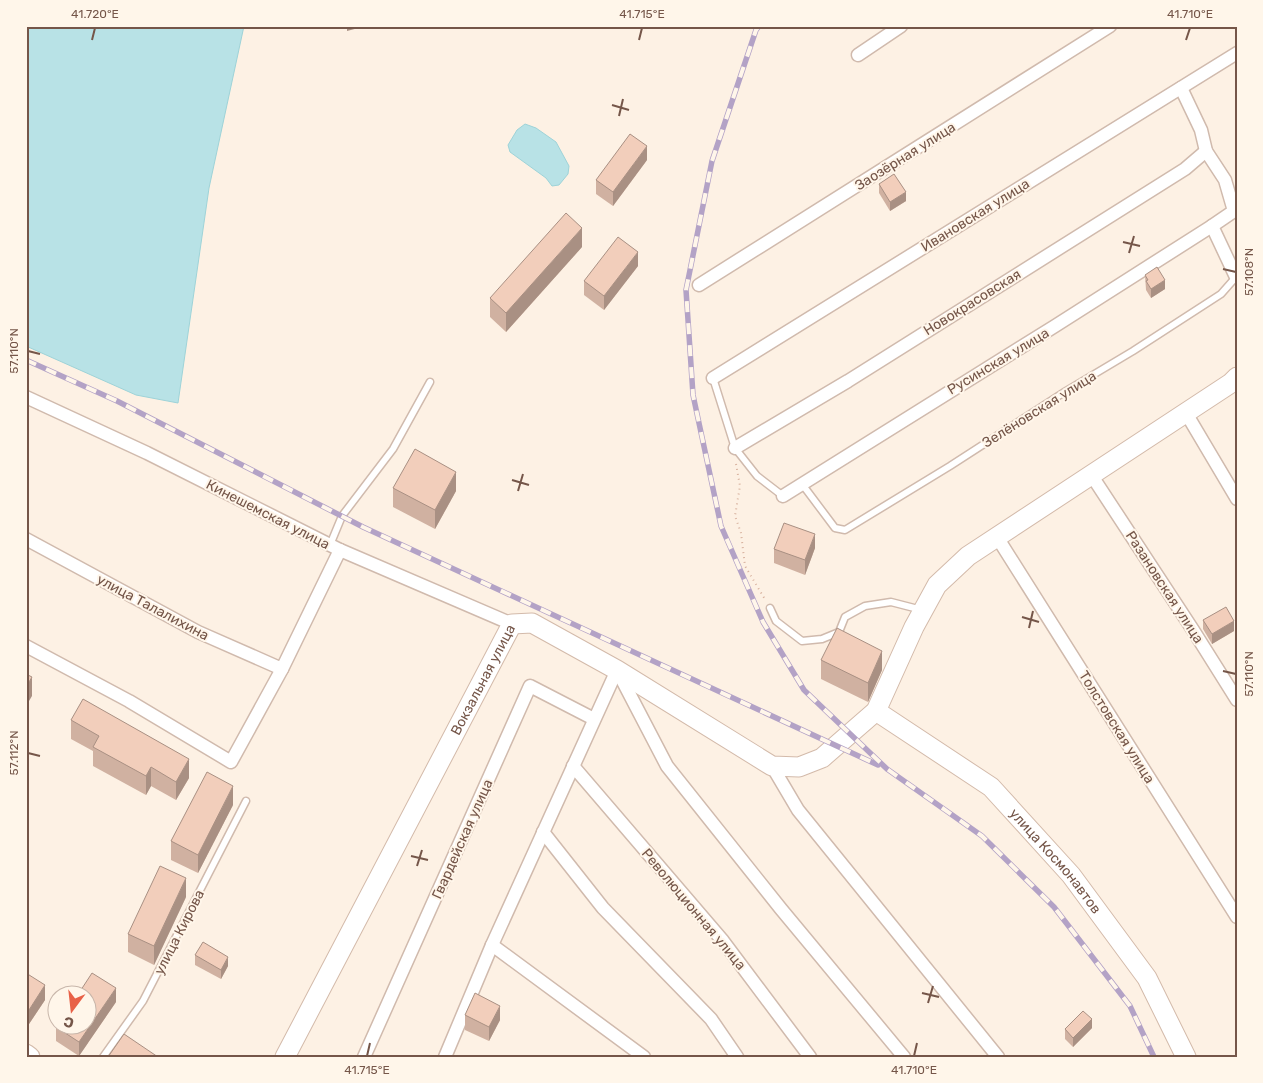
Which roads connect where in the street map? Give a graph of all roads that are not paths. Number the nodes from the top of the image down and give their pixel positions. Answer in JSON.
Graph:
{"nodes":[{"id":1,"x":901,"y":26,"type":"edge"},
{"id":2,"x":1110,"y":26,"type":"edge"},
{"id":3,"x":858,"y":54,"type":"dead end"},
{"id":4,"x":1235,"y":58,"type":"edge"},
{"id":5,"x":1181,"y":88,"type":"junction"},
{"id":6,"x":1206,"y":151,"type":"junction"},
{"id":7,"x":1212,"y":226,"type":"junction"},
{"id":8,"x":1236,"y":277,"type":"edge"},
{"id":9,"x":699,"y":285,"type":"dead end"},
{"id":10,"x":1237,"y":377,"type":"edge"},
{"id":11,"x":713,"y":378,"type":"joint"},
{"id":12,"x":430,"y":382,"type":"dead end"},
{"id":13,"x":26,"y":397,"type":"edge"},
{"id":14,"x":1186,"y":413,"type":"junction"},
{"id":15,"x":735,"y":448,"type":"junction"},
{"id":16,"x":1092,"y":476,"type":"junction"},
{"id":17,"x":802,"y":484,"type":"junction"},
{"id":18,"x":783,"y":496,"type":"joint"},
{"id":19,"x":1237,"y":499,"type":"edge"},
{"id":20,"x":997,"y":538,"type":"junction"},
{"id":21,"x":26,"y":539,"type":"edge"},
{"id":22,"x":335,"y":548,"type":"junction"},
{"id":23,"x":770,"y":608,"type":"road end"},
{"id":24,"x":923,"y":610,"type":"junction"},
{"id":25,"x":512,"y":624,"type":"junction"},
{"id":26,"x":26,"y":646,"type":"edge"},
{"id":27,"x":282,"y":669,"type":"junction"},
{"id":28,"x":617,"y":670,"type":"junction"},
{"id":29,"x":1237,"y":700,"type":"edge"},
{"id":30,"x":876,"y":711,"type":"junction"},
{"id":31,"x":594,"y":718,"type":"junction"},
{"id":32,"x":573,"y":766,"type":"junction"},
{"id":33,"x":772,"y":766,"type":"junction"},
{"id":34,"x":246,"y":801,"type":"dead end"},
{"id":35,"x":543,"y":832,"type":"junction"},
{"id":36,"x":1237,"y":917,"type":"edge"},
{"id":37,"x":492,"y":945,"type":"junction"},
{"id":38,"x":26,"y":1054,"type":"edge"},
{"id":39,"x":30,"y":1057,"type":"edge"},
{"id":40,"x":103,"y":1057,"type":"edge"},
{"id":41,"x":285,"y":1057,"type":"edge"},
{"id":42,"x":364,"y":1057,"type":"edge"},
{"id":43,"x":445,"y":1057,"type":"edge"},
{"id":44,"x":644,"y":1057,"type":"edge"},
{"id":45,"x":737,"y":1057,"type":"edge"},
{"id":46,"x":810,"y":1057,"type":"edge"},
{"id":47,"x":904,"y":1057,"type":"edge"},
{"id":48,"x":998,"y":1057,"type":"edge"},
{"id":49,"x":1186,"y":1057,"type":"edge"}],
"edges":[{"from":1,"to":3,"type":"street"},
{"from":2,"to":9,"type":"street","name":"Заозёрная улица"},
{"from":4,"to":5,"type":"street","name":"Ивановская улица"},
{"from":5,"to":6,"type":"street"},
{"from":5,"to":11,"type":"street","name":"Ивановская улица"},
{"from":6,"to":7,"type":"street","name":"Русинская улица"},
{"from":6,"to":15,"type":"street","name":"Новокрасовская"},
{"from":7,"to":8,"type":"street"},
{"from":7,"to":17,"type":"street","name":"Русинская улица"},
{"from":8,"to":17,"type":"lane","name":"Зелёновская улица"},
{"from":10,"to":14,"type":"main road"},
{"from":11,"to":15,"type":"lane"},
{"from":12,"to":22,"type":"lane"},
{"from":13,"to":22,"type":"street","name":"Кинешемская улица"},
{"from":14,"to":16,"type":"main road"},
{"from":14,"to":19,"type":"street"},
{"from":15,"to":18,"type":"lane"},
{"from":16,"to":20,"type":"main road"},
{"from":16,"to":29,"type":"street","name":"Разановская улица"},
{"from":17,"to":18,"type":"street","name":"Русинская улица"},
{"from":20,"to":24,"type":"main road"},
{"from":20,"to":36,"type":"street","name":"Толстовская улица"},
{"from":21,"to":27,"type":"street","name":"улица Талалихина"},
{"from":22,"to":25,"type":"street","name":"Кинешемская улица"},
{"from":22,"to":27,"type":"street"},
{"from":23,"to":24,"type":"lane"},
{"from":24,"to":30,"type":"main road"},
{"from":25,"to":28,"type":"main road","name":"Вокзальная улица"},
{"from":25,"to":41,"type":"main road","name":"Вокзальная улица"},
{"from":26,"to":27,"type":"street"},
{"from":28,"to":31,"type":"street"},
{"from":28,"to":33,"type":"main road","name":"Вокзальная улица"},
{"from":28,"to":47,"type":"street"},
{"from":30,"to":33,"type":"main road","name":"Вокзальная улица"},
{"from":30,"to":49,"type":"main road","name":"улица Космонавтов"},
{"from":31,"to":32,"type":"street"},
{"from":31,"to":42,"type":"street","name":"Гвардейская улица"},
{"from":32,"to":35,"type":"street"},
{"from":32,"to":46,"type":"street","name":"Революционная улица"},
{"from":33,"to":48,"type":"street"},
{"from":34,"to":40,"type":"lane","name":"улица Кирова"},
{"from":35,"to":37,"type":"street"},
{"from":35,"to":45,"type":"street"},
{"from":37,"to":43,"type":"street"},
{"from":37,"to":44,"type":"street"},
{"from":38,"to":39,"type":"main road"}]}
